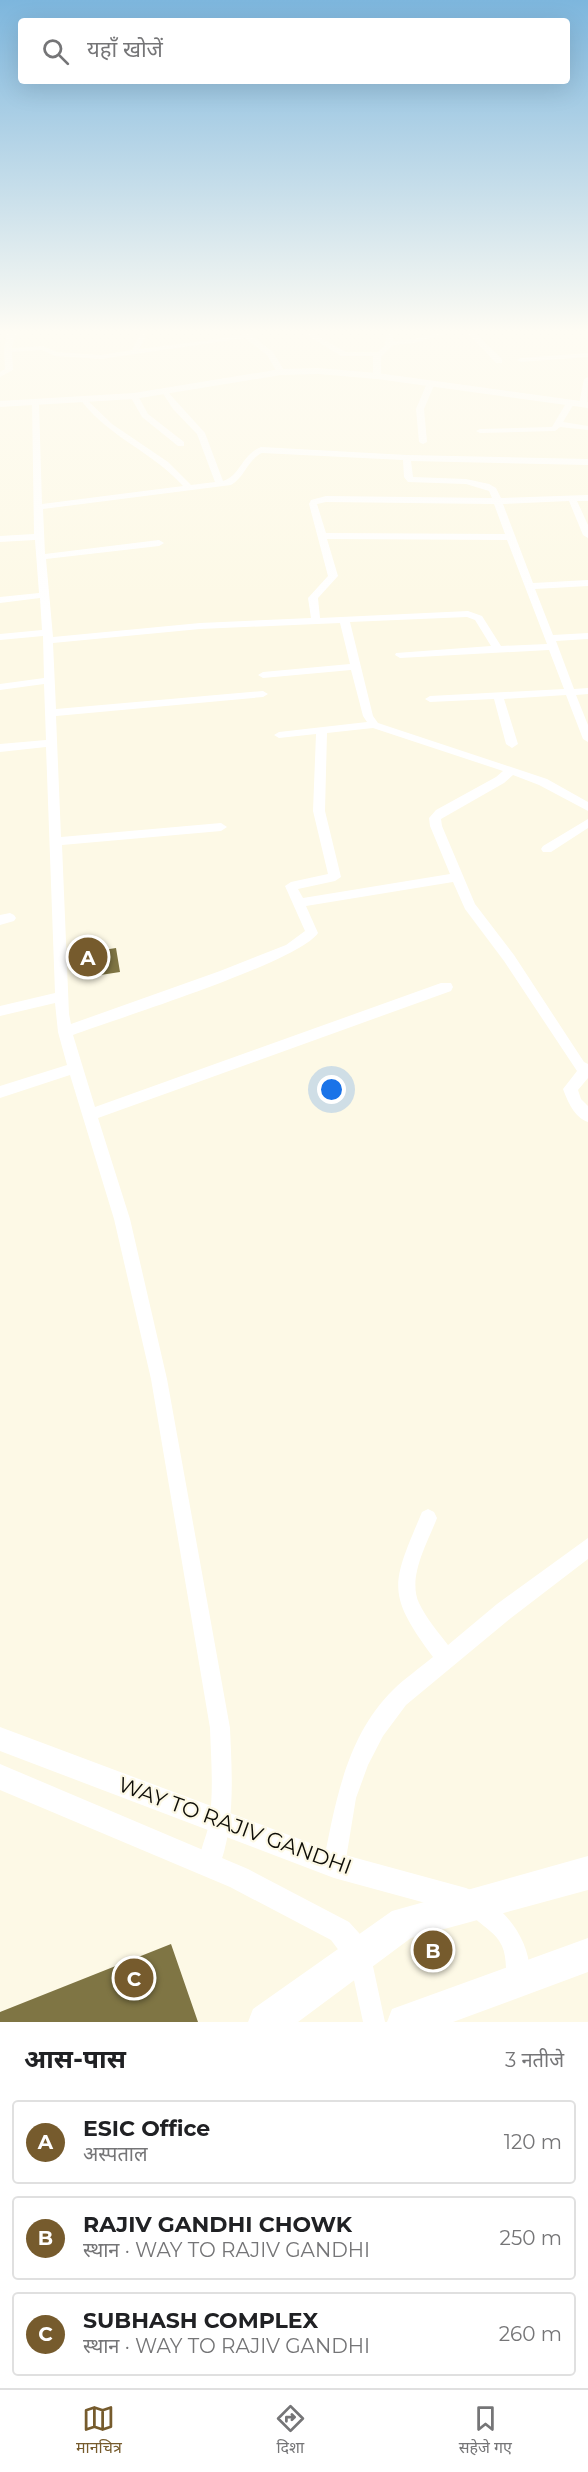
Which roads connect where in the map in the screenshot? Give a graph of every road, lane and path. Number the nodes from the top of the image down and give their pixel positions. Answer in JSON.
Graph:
{"nodes":[{"id":1,"x":36,"y":424,"type":"edge"},
{"id":2,"x":108,"y":424,"type":"edge"},
{"id":3,"x":157,"y":424,"type":"edge"},
{"id":4,"x":193,"y":424,"type":"edge"},
{"id":5,"x":421,"y":424,"type":"edge"},
{"id":6,"x":559,"y":424,"type":"edge"},
{"id":7,"x":562,"y":424,"type":"edge"},
{"id":8,"x":588,"y":428,"type":"edge"},
{"id":9,"x":480,"y":431,"type":"dead end"},
{"id":10,"x":423,"y":442,"type":"dead end"},
{"id":11,"x":181,"y":444,"type":"dead end"},
{"id":12,"x":407,"y":458,"type":"junction"},
{"id":13,"x":588,"y":462,"type":"edge"},
{"id":14,"x":220,"y":485,"type":"junction"},
{"id":15,"x":190,"y":489,"type":"junction"},
{"id":16,"x":588,"y":498,"type":"edge"},
{"id":17,"x":572,"y":499,"type":"junction"},
{"id":18,"x":498,"y":501,"type":"junction"},
{"id":19,"x":39,"y":507,"type":"junction"},
{"id":20,"x":588,"y":535,"type":"edge"},
{"id":21,"x":323,"y":536,"type":"junction"},
{"id":22,"x":39,"y":537,"type":"junction"},
{"id":23,"x":511,"y":537,"type":"junction"},
{"id":24,"x":0,"y":539,"type":"edge"},
{"id":25,"x":159,"y":543,"type":"dead end"},
{"id":26,"x":41,"y":557,"type":"junction"},
{"id":27,"x":588,"y":583,"type":"edge"},
{"id":28,"x":530,"y":586,"type":"junction"},
{"id":29,"x":44,"y":595,"type":"junction"},
{"id":30,"x":0,"y":600,"type":"edge"},
{"id":31,"x":344,"y":620,"type":"junction"},
{"id":32,"x":316,"y":622,"type":"junction"},
{"id":33,"x":48,"y":636,"type":"junction"},
{"id":34,"x":588,"y":636,"type":"edge"},
{"id":35,"x":0,"y":637,"type":"edge"},
{"id":36,"x":552,"y":642,"type":"junction"},
{"id":37,"x":498,"y":650,"type":"junction"},
{"id":38,"x":400,"y":655,"type":"dead end"},
{"id":39,"x":356,"y":666,"type":"junction"},
{"id":40,"x":263,"y":675,"type":"dead end"},
{"id":41,"x":50,"y":680,"type":"junction"},
{"id":42,"x":0,"y":687,"type":"edge"},
{"id":43,"x":588,"y":691,"type":"edge"},
{"id":44,"x":570,"y":692,"type":"junction"},
{"id":45,"x":263,"y":694,"type":"dead end"},
{"id":46,"x":498,"y":696,"type":"junction"},
{"id":47,"x":430,"y":699,"type":"dead end"},
{"id":48,"x":52,"y":712,"type":"junction"},
{"id":49,"x":374,"y":725,"type":"junction"},
{"id":50,"x":322,"y":732,"type":"junction"},
{"id":51,"x":279,"y":735,"type":"dead end"},
{"id":52,"x":588,"y":739,"type":"edge"},
{"id":53,"x":53,"y":743,"type":"junction"},
{"id":54,"x":512,"y":744,"type":"dead end"},
{"id":55,"x":0,"y":748,"type":"edge"},
{"id":56,"x":512,"y":770,"type":"junction"},
{"id":57,"x":588,"y":807,"type":"edge"},
{"id":58,"x":588,"y":823,"type":"edge"},
{"id":59,"x":221,"y":828,"type":"dead end"},
{"id":60,"x":57,"y":841,"type":"junction"},
{"id":61,"x":547,"y":849,"type":"dead end"},
{"id":62,"x":457,"y":877,"type":"junction"},
{"id":63,"x":299,"y":903,"type":"junction"},
{"id":64,"x":446,"y":987,"type":"dead end"},
{"id":65,"x":60,"y":997,"type":"junction"},
{"id":66,"x":0,"y":1011,"type":"edge"},
{"id":67,"x":65,"y":1032,"type":"junction"},
{"id":68,"x":75,"y":1068,"type":"junction"},
{"id":69,"x":587,"y":1070,"type":"edge"},
{"id":70,"x":0,"y":1092,"type":"edge"},
{"id":71,"x":90,"y":1115,"type":"junction"},
{"id":72,"x":588,"y":1116,"type":"edge"},
{"id":73,"x":428,"y":1518,"type":"dead end"},
{"id":74,"x":588,"y":1546,"type":"edge"},
{"id":75,"x":445,"y":1658,"type":"junction"},
{"id":76,"x":0,"y":1739,"type":"edge"},
{"id":77,"x":0,"y":1777,"type":"edge"},
{"id":78,"x":220,"y":1821,"type":"junction"},
{"id":79,"x":209,"y":1865,"type":"junction"},
{"id":80,"x":334,"y":1865,"type":"junction"},
{"id":81,"x":588,"y":1873,"type":"edge"},
{"id":82,"x":473,"y":1903,"type":"junction"},
{"id":83,"x":359,"y":1954,"type":"junction"},
{"id":84,"x":588,"y":1955,"type":"edge"},
{"id":85,"x":518,"y":1983,"type":"junction"},
{"id":86,"x":266,"y":2022,"type":"edge"},
{"id":87,"x":374,"y":2022,"type":"edge"},
{"id":88,"x":405,"y":2022,"type":"edge"}],
"edges":[{"from":1,"to":19,"type":"street"},
{"from":2,"to":15,"type":"street"},
{"from":3,"to":11,"type":"street"},
{"from":4,"to":14,"type":"street"},
{"from":5,"to":10,"type":"street"},
{"from":6,"to":9,"type":"street"},
{"from":7,"to":8,"type":"street"},
{"from":12,"to":13,"type":"street"},
{"from":12,"to":14,"type":"street"},
{"from":12,"to":18,"type":"street"},
{"from":14,"to":15,"type":"street"},
{"from":15,"to":19,"type":"street"},
{"from":16,"to":17,"type":"street"},
{"from":17,"to":18,"type":"street"},
{"from":17,"to":20,"type":"street"},
{"from":18,"to":21,"type":"street"},
{"from":18,"to":23,"type":"street"},
{"from":19,"to":22,"type":"street"},
{"from":21,"to":23,"type":"street"},
{"from":21,"to":32,"type":"street"},
{"from":22,"to":24,"type":"street"},
{"from":22,"to":26,"type":"street"},
{"from":23,"to":28,"type":"street"},
{"from":25,"to":26,"type":"street"},
{"from":26,"to":29,"type":"street"},
{"from":27,"to":28,"type":"street"},
{"from":28,"to":36,"type":"street"},
{"from":29,"to":30,"type":"street"},
{"from":29,"to":33,"type":"street"},
{"from":31,"to":32,"type":"street"},
{"from":31,"to":37,"type":"street"},
{"from":31,"to":39,"type":"street"},
{"from":32,"to":33,"type":"street"},
{"from":33,"to":35,"type":"street"},
{"from":33,"to":41,"type":"street"},
{"from":34,"to":36,"type":"street"},
{"from":36,"to":37,"type":"street"},
{"from":36,"to":44,"type":"street"},
{"from":37,"to":38,"type":"street"},
{"from":39,"to":40,"type":"street"},
{"from":39,"to":49,"type":"street"},
{"from":41,"to":42,"type":"street"},
{"from":41,"to":48,"type":"street"},
{"from":43,"to":44,"type":"street"},
{"from":44,"to":46,"type":"street"},
{"from":44,"to":52,"type":"street"},
{"from":45,"to":48,"type":"street"},
{"from":46,"to":47,"type":"street"},
{"from":46,"to":54,"type":"street"},
{"from":48,"to":53,"type":"street"},
{"from":49,"to":50,"type":"street"},
{"from":49,"to":56,"type":"street"},
{"from":50,"to":51,"type":"street"},
{"from":50,"to":63,"type":"street"},
{"from":53,"to":55,"type":"street"},
{"from":53,"to":60,"type":"street"},
{"from":56,"to":57,"type":"street"},
{"from":56,"to":62,"type":"street"},
{"from":58,"to":61,"type":"street"},
{"from":59,"to":60,"type":"street"},
{"from":60,"to":65,"type":"street"},
{"from":62,"to":63,"type":"street"},
{"from":62,"to":69,"type":"street"},
{"from":63,"to":67,"type":"street"},
{"from":64,"to":71,"type":"street"},
{"from":65,"to":66,"type":"street"},
{"from":65,"to":67,"type":"street"},
{"from":67,"to":68,"type":"street"},
{"from":68,"to":70,"type":"street"},
{"from":68,"to":71,"type":"street"},
{"from":69,"to":72,"type":"street"},
{"from":71,"to":78,"type":"street"},
{"from":73,"to":75,"type":"street"},
{"from":74,"to":75,"type":"street"},
{"from":75,"to":80,"type":"street"},
{"from":76,"to":78,"type":"street","name":"WAY TO RAJIV GANDHI"},
{"from":77,"to":79,"type":"street"},
{"from":78,"to":79,"type":"street"},
{"from":78,"to":80,"type":"street","name":"WAY TO RAJIV GANDHI"},
{"from":79,"to":83,"type":"street"},
{"from":80,"to":82,"type":"street","name":"WAY TO RAJIV GANDHI"},
{"from":81,"to":82,"type":"main road"},
{"from":82,"to":83,"type":"main road"},
{"from":82,"to":85,"type":"street"},
{"from":83,"to":86,"type":"main road"},
{"from":83,"to":87,"type":"street"},
{"from":84,"to":85,"type":"main road"},
{"from":85,"to":88,"type":"main road"}]}
